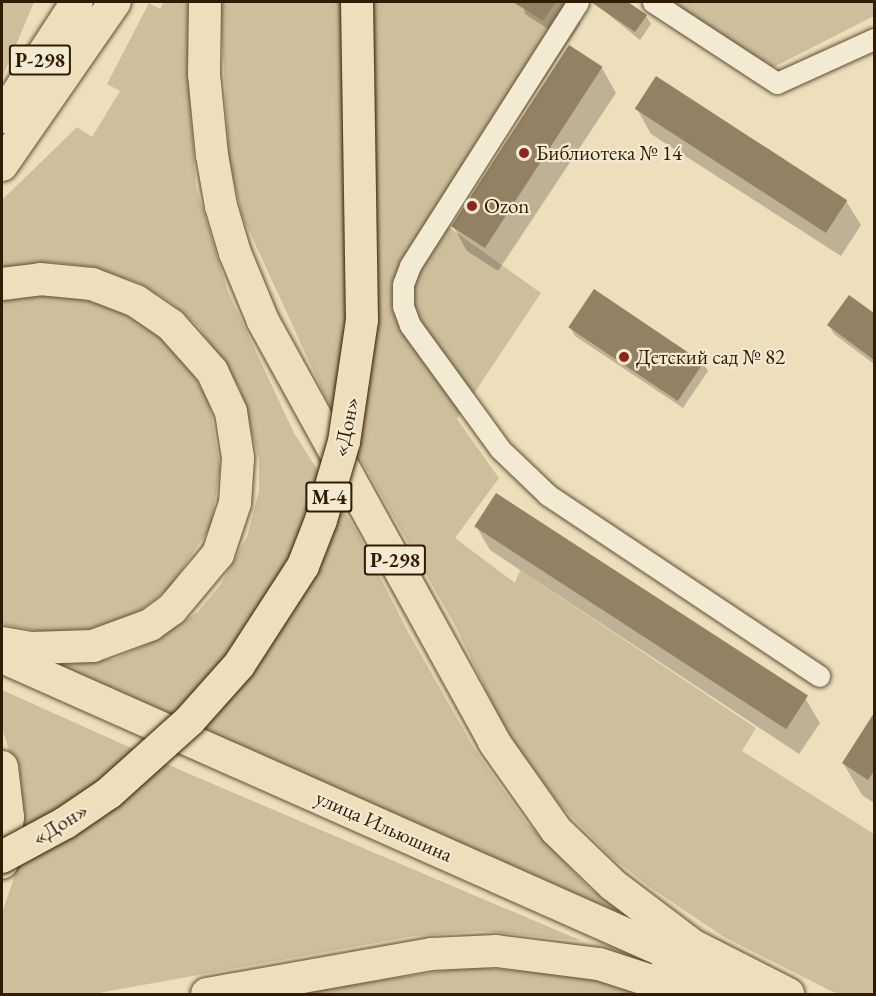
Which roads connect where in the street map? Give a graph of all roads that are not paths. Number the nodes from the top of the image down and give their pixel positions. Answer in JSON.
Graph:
{"nodes":[{"id":1,"x":77,"y":2,"type":"edge"},
{"id":2,"x":115,"y":2,"type":"edge"},
{"id":3,"x":205,"y":2,"type":"edge"},
{"id":4,"x":357,"y":2,"type":"edge"},
{"id":5,"x":578,"y":2,"type":"edge"},
{"id":6,"x":653,"y":2,"type":"edge"},
{"id":7,"x":874,"y":39,"type":"edge"},
{"id":8,"x":2,"y":117,"type":"edge"},
{"id":9,"x":2,"y":165,"type":"edge"},
{"id":10,"x":2,"y":284,"type":"edge"},
{"id":11,"x":2,"y":643,"type":"edge"},
{"id":12,"x":2,"y":657,"type":"edge"},
{"id":13,"x":2,"y":674,"type":"edge"},
{"id":14,"x":819,"y":676,"type":"dead end"},
{"id":15,"x":2,"y":767,"type":"edge"},
{"id":16,"x":2,"y":856,"type":"edge"},
{"id":17,"x":2,"y":863,"type":"edge"},
{"id":18,"x":207,"y":994,"type":"edge"},
{"id":19,"x":691,"y":994,"type":"edge"},
{"id":20,"x":736,"y":994,"type":"edge"},
{"id":21,"x":766,"y":994,"type":"edge"},
{"id":22,"x":788,"y":994,"type":"edge"}],
"edges":[{"from":1,"to":8,"type":"highway","number":"Р-298"},
{"from":2,"to":9,"type":"highway"},
{"from":3,"to":22,"type":"highway","number":"Р-298"},
{"from":4,"to":16,"type":"highway","name":"«Дон»","number":"М-4","bridge":true},
{"from":5,"to":14,"type":"street"},
{"from":6,"to":7,"type":"street"},
{"from":10,"to":11,"type":"highway"},
{"from":12,"to":21,"type":"highway","name":"улица Ильюшина"},
{"from":13,"to":20,"type":"highway","name":"улица Ильюшина"},
{"from":15,"to":17,"type":"highway"},
{"from":18,"to":19,"type":"highway"}]}
